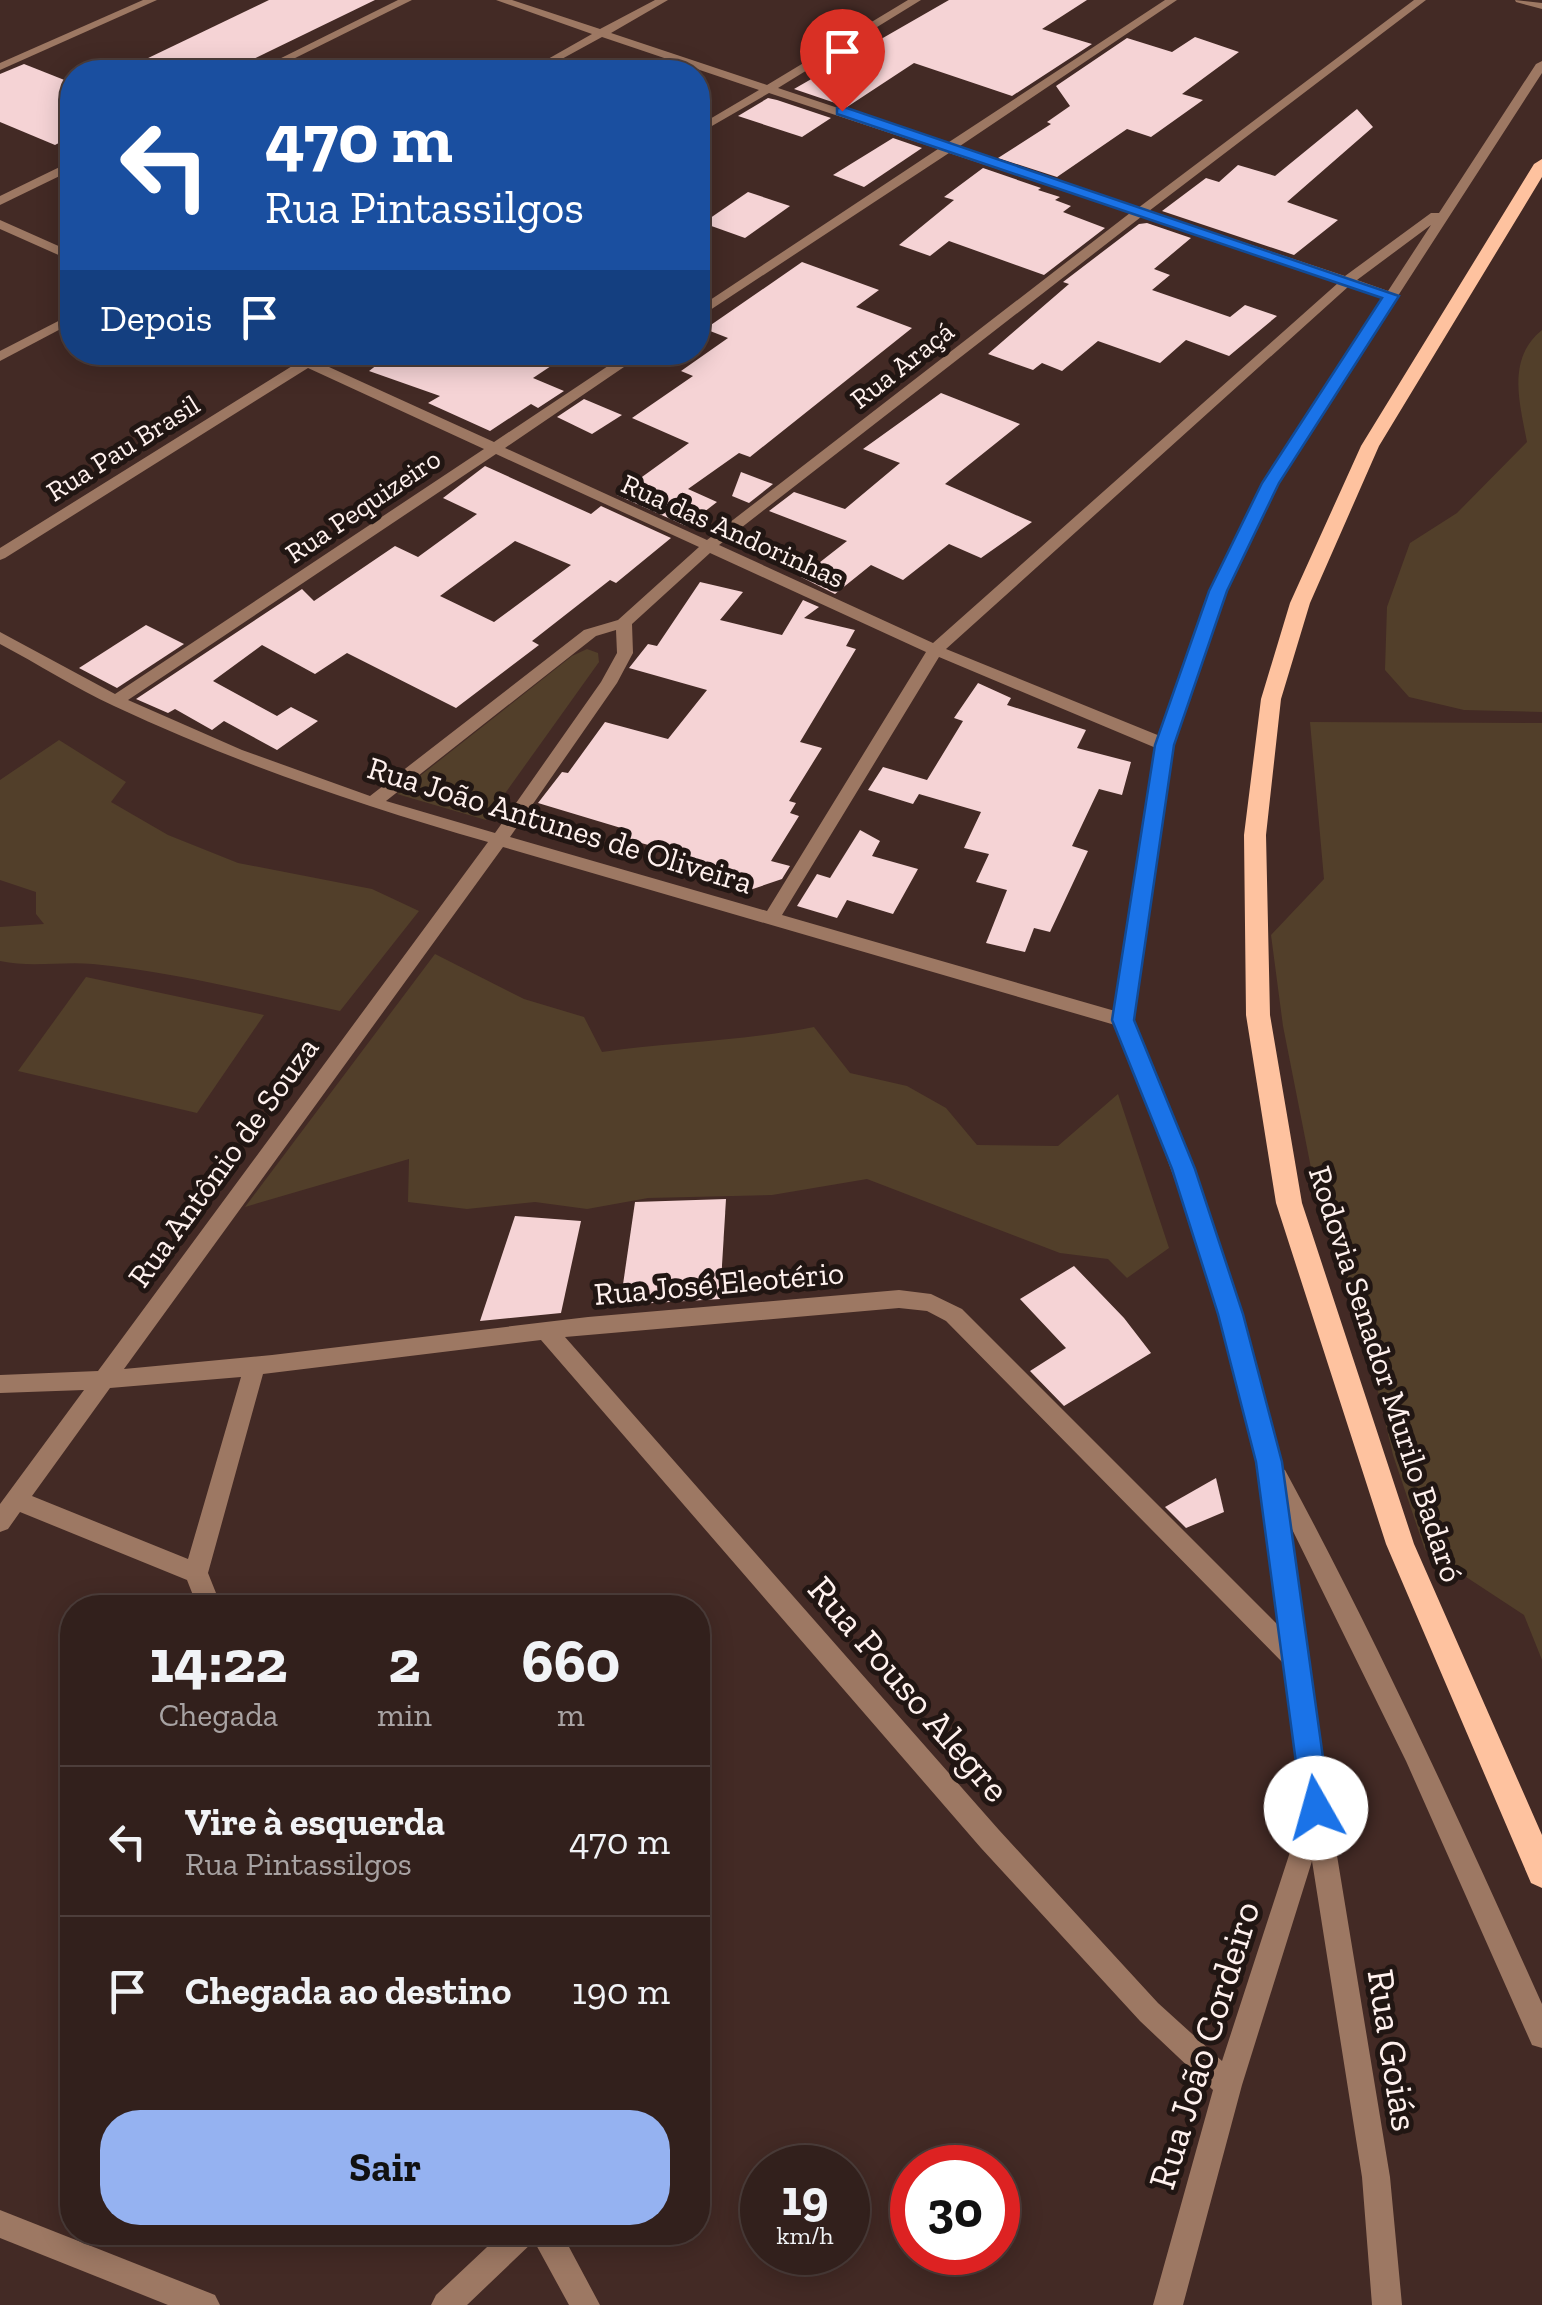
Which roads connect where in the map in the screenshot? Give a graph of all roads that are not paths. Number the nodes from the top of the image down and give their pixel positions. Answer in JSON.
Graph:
{"nodes":[{"id":1,"x":152,"y":0,"type":"edge"},
{"id":2,"x":407,"y":0,"type":"edge"},
{"id":3,"x":501,"y":0,"type":"edge"},
{"id":4,"x":664,"y":0,"type":"edge"},
{"id":5,"x":916,"y":0,"type":"edge"},
{"id":6,"x":1172,"y":0,"type":"edge"},
{"id":7,"x":1421,"y":0,"type":"edge"},
{"id":8,"x":1520,"y":0,"type":"edge"},
{"id":9,"x":1542,"y":6,"type":"edge"},
{"id":10,"x":601,"y":34,"type":"junction"},
{"id":11,"x":284,"y":60,"type":"edge"},
{"id":12,"x":552,"y":60,"type":"edge"},
{"id":13,"x":683,"y":60,"type":"edge"},
{"id":14,"x":1542,"y":64,"type":"edge"},
{"id":15,"x":0,"y":67,"type":"edge"},
{"id":16,"x":710,"y":69,"type":"edge"},
{"id":17,"x":771,"y":88,"type":"junction"},
{"id":18,"x":710,"y":124,"type":"edge"},
{"id":19,"x":948,"y":147,"type":"junction"},
{"id":20,"x":1542,"y":164,"type":"edge"},
{"id":21,"x":60,"y":171,"type":"edge"},
{"id":22,"x":0,"y":201,"type":"edge"},
{"id":23,"x":1447,"y":207,"type":"junction"},
{"id":24,"x":1140,"y":212,"type":"junction"},
{"id":25,"x":0,"y":224,"type":"edge"},
{"id":26,"x":60,"y":252,"type":"edge"},
{"id":27,"x":1346,"y":282,"type":"junction"},
{"id":28,"x":1391,"y":296,"type":"junction"},
{"id":29,"x":710,"y":306,"type":"edge"},
{"id":30,"x":60,"y":324,"type":"edge"},
{"id":31,"x":0,"y":357,"type":"edge"},
{"id":32,"x":303,"y":365,"type":"edge"},
{"id":33,"x":314,"y":365,"type":"edge"},
{"id":34,"x":620,"y":365,"type":"edge"},
{"id":35,"x":492,"y":450,"type":"junction"},
{"id":36,"x":709,"y":546,"type":"junction"},
{"id":37,"x":0,"y":555,"type":"edge"},
{"id":38,"x":624,"y":624,"type":"junction"},
{"id":39,"x":0,"y":637,"type":"edge"},
{"id":40,"x":934,"y":650,"type":"junction"},
{"id":41,"x":116,"y":701,"type":"junction"},
{"id":42,"x":1164,"y":745,"type":"junction"},
{"id":43,"x":372,"y":802,"type":"junction"},
{"id":44,"x":499,"y":840,"type":"junction"},
{"id":45,"x":771,"y":919,"type":"junction"},
{"id":46,"x":1123,"y":1020,"type":"junction"},
{"id":47,"x":546,"y":1330,"type":"junction"},
{"id":48,"x":254,"y":1368,"type":"junction"},
{"id":49,"x":102,"y":1382,"type":"junction"},
{"id":50,"x":0,"y":1384,"type":"edge"},
{"id":51,"x":1269,"y":1462,"type":"junction"},
{"id":52,"x":16,"y":1500,"type":"junction"},
{"id":53,"x":0,"y":1522,"type":"edge"},
{"id":54,"x":196,"y":1573,"type":"junction"},
{"id":55,"x":205,"y":1595,"type":"edge"},
{"id":56,"x":1298,"y":1662,"type":"junction"},
{"id":57,"x":1316,"y":1808,"type":"junction"},
{"id":58,"x":1542,"y":1872,"type":"edge"},
{"id":59,"x":1542,"y":2035,"type":"edge"},
{"id":60,"x":1228,"y":2085,"type":"junction"},
{"id":61,"x":0,"y":2224,"type":"edge"},
{"id":62,"x":510,"y":2245,"type":"edge"},
{"id":63,"x":552,"y":2245,"type":"edge"},
{"id":64,"x":205,"y":2305,"type":"edge"},
{"id":65,"x":446,"y":2305,"type":"edge"},
{"id":66,"x":585,"y":2305,"type":"edge"},
{"id":67,"x":1168,"y":2305,"type":"edge"},
{"id":68,"x":1387,"y":2305,"type":"edge"}],
"edges":[{"from":1,"to":15,"type":"street"},
{"from":2,"to":11,"type":"street"},
{"from":3,"to":10,"type":"street"},
{"from":4,"to":10,"type":"street"},
{"from":5,"to":17,"type":"street"},
{"from":6,"to":19,"type":"street"},
{"from":7,"to":24,"type":"street","name":"Rua Araçá"},
{"from":8,"to":9,"type":"street"},
{"from":10,"to":12,"type":"street"},
{"from":10,"to":13,"type":"street"},
{"from":14,"to":23,"type":"street"},
{"from":16,"to":17,"type":"street"},
{"from":17,"to":18,"type":"street"},
{"from":17,"to":19,"type":"street"},
{"from":19,"to":24,"type":"street"},
{"from":19,"to":29,"type":"street"},
{"from":20,"to":58,"type":"main road","name":"Rodovia Senador Murilo Badaró"},
{"from":21,"to":22,"type":"street"},
{"from":23,"to":27,"type":"street"},
{"from":23,"to":28,"type":"street"},
{"from":24,"to":27,"type":"street"},
{"from":24,"to":36,"type":"street","name":"Rua Araçá"},
{"from":25,"to":26,"type":"street"},
{"from":27,"to":28,"type":"street"},
{"from":27,"to":40,"type":"street"},
{"from":28,"to":42,"type":"street"},
{"from":30,"to":31,"type":"street"},
{"from":32,"to":37,"type":"street","name":"Rua Pau Brasil"},
{"from":33,"to":35,"type":"street","name":"Rua das Andorinhas"},
{"from":34,"to":35,"type":"street","name":"Rua Pequizeiro"},
{"from":35,"to":36,"type":"street","name":"Rua das Andorinhas"},
{"from":35,"to":41,"type":"street","name":"Rua Pequizeiro"},
{"from":36,"to":38,"type":"street","name":"Rua Araçá"},
{"from":36,"to":40,"type":"street","name":"Rua das Andorinhas"},
{"from":38,"to":43,"type":"street"},
{"from":38,"to":44,"type":"street"},
{"from":39,"to":41,"type":"street","name":"Rua João Antunes de Oliveira"},
{"from":40,"to":42,"type":"street","name":"Rua das Andorinhas"},
{"from":40,"to":45,"type":"street"},
{"from":41,"to":43,"type":"street","name":"Rua João Antunes de Oliveira"},
{"from":42,"to":46,"type":"street"},
{"from":43,"to":44,"type":"street","name":"Rua João Antunes de Oliveira"},
{"from":44,"to":45,"type":"street","name":"Rua João Antunes de Oliveira"},
{"from":44,"to":49,"type":"street","name":"Rua Antônio de Souza"},
{"from":45,"to":46,"type":"street","name":"Rua João Antunes de Oliveira"},
{"from":46,"to":51,"type":"street"},
{"from":47,"to":48,"type":"street","name":"Rua José Eleotério"},
{"from":47,"to":56,"type":"street","name":"Rua José Eleotério"},
{"from":47,"to":60,"type":"street","name":"Rua Pouso Alegre"},
{"from":48,"to":49,"type":"street","name":"Rua José Eleotério"},
{"from":48,"to":54,"type":"street"},
{"from":49,"to":50,"type":"street","name":"Rua José Eleotério"},
{"from":49,"to":52,"type":"street","name":"Rua Antônio de Souza"},
{"from":51,"to":56,"type":"street","name":"Rua Goiás"},
{"from":51,"to":59,"type":"street"},
{"from":52,"to":53,"type":"street","name":"Rua Antônio de Souza"},
{"from":52,"to":54,"type":"street"},
{"from":54,"to":55,"type":"street"},
{"from":56,"to":57,"type":"street","name":"Rua Goiás"},
{"from":57,"to":60,"type":"street","name":"Rua João Cordeiro"},
{"from":57,"to":68,"type":"street","name":"Rua Goiás"},
{"from":60,"to":67,"type":"street","name":"Rua João Cordeiro"},
{"from":61,"to":64,"type":"street"},
{"from":62,"to":65,"type":"street"},
{"from":63,"to":66,"type":"street"}]}
